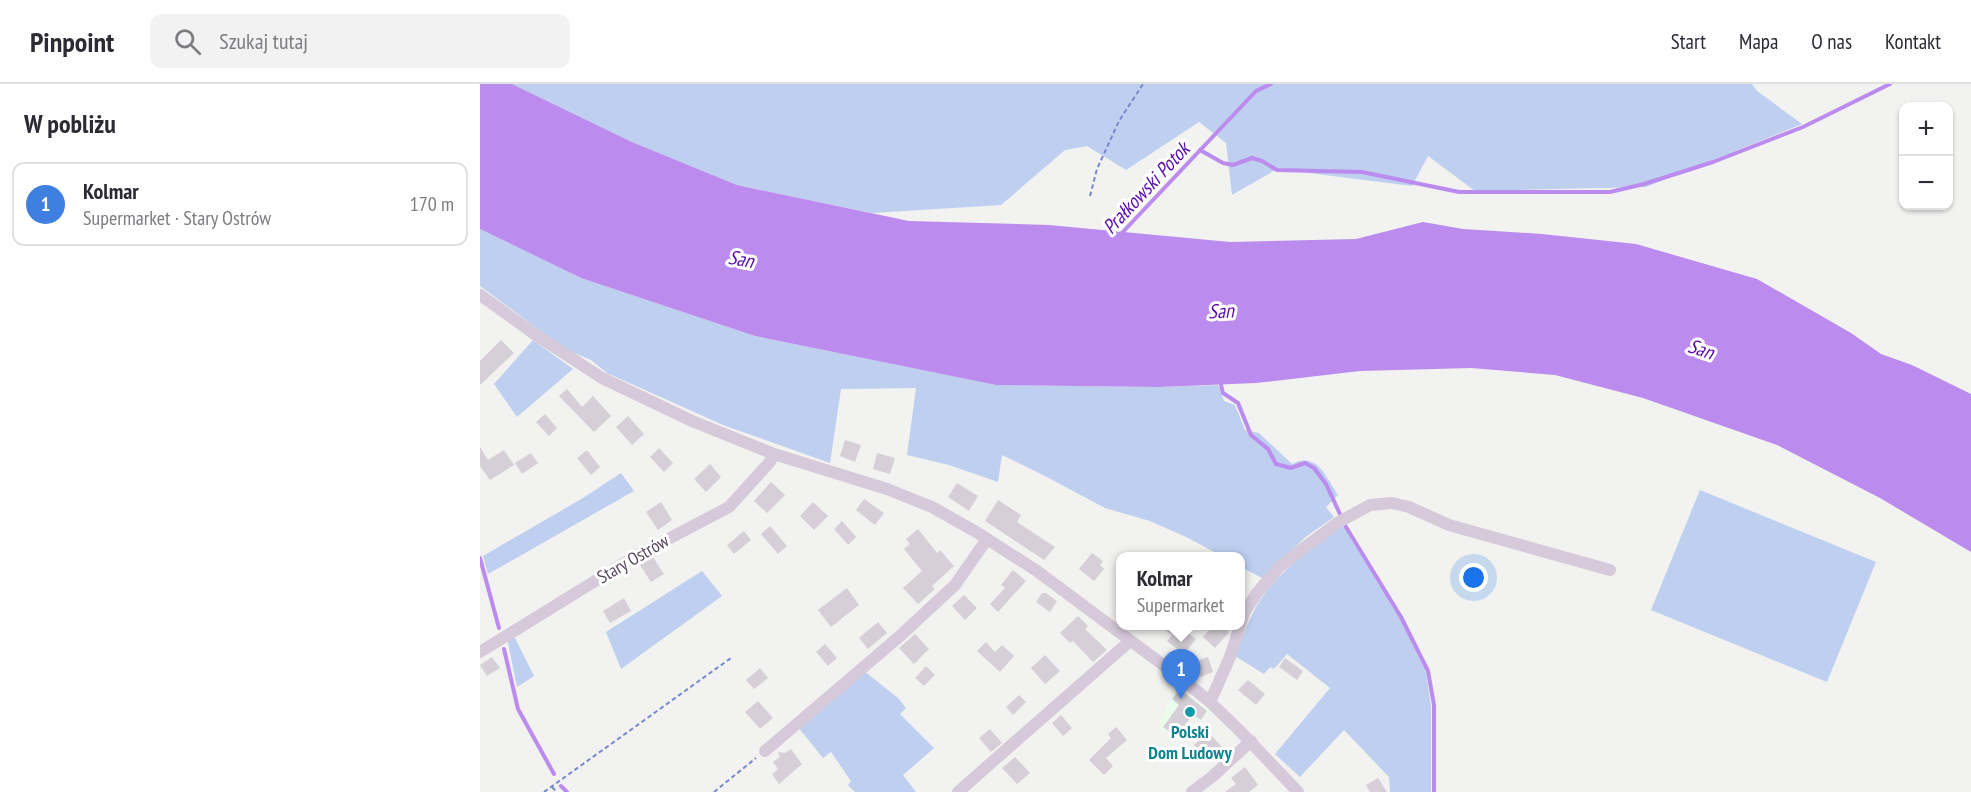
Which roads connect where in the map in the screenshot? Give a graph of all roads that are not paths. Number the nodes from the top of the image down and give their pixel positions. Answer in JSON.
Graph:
{"nodes":[{"id":1,"x":480,"y":295,"type":"edge"},
{"id":2,"x":774,"y":454,"type":"junction"},
{"id":3,"x":987,"y":539,"type":"junction"},
{"id":4,"x":1610,"y":570,"type":"dead end"},
{"id":5,"x":1245,"y":611,"type":"edge"},
{"id":6,"x":1116,"y":630,"type":"edge"},
{"id":7,"x":1117,"y":630,"type":"edge"},
{"id":8,"x":1239,"y":630,"type":"edge"},
{"id":9,"x":1130,"y":640,"type":"junction"},
{"id":10,"x":480,"y":652,"type":"edge"},
{"id":11,"x":1210,"y":702,"type":"junction"},
{"id":12,"x":1251,"y":741,"type":"junction"},
{"id":13,"x":765,"y":751,"type":"road end"},
{"id":14,"x":958,"y":792,"type":"edge"},
{"id":15,"x":1192,"y":792,"type":"edge"},
{"id":16,"x":1298,"y":792,"type":"edge"}],
"edges":[{"from":1,"to":2,"type":"street"},
{"from":2,"to":3,"type":"street"},
{"from":2,"to":10,"type":"street","name":"Stary Ostrów"},
{"from":3,"to":6,"type":"street"},
{"from":3,"to":13,"type":"street"},
{"from":4,"to":5,"type":"street"},
{"from":7,"to":9,"type":"street"},
{"from":8,"to":11,"type":"street"},
{"from":9,"to":11,"type":"street"},
{"from":9,"to":14,"type":"street"},
{"from":11,"to":12,"type":"street"},
{"from":12,"to":15,"type":"street"},
{"from":12,"to":16,"type":"street"}]}
